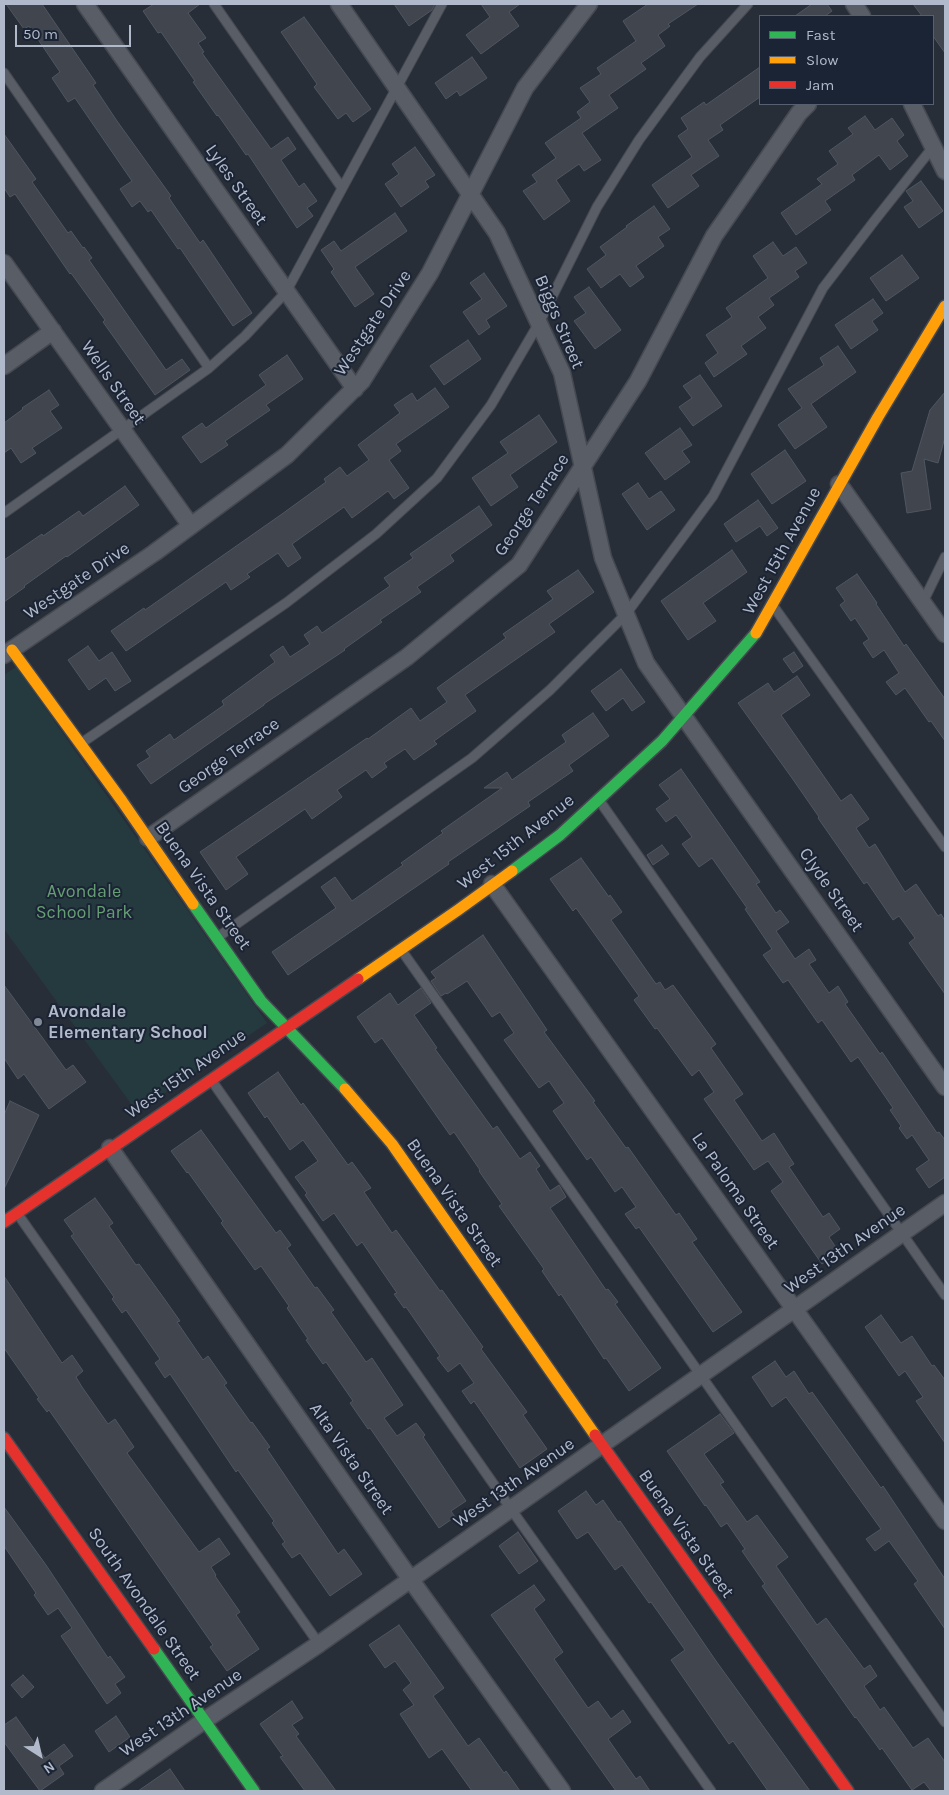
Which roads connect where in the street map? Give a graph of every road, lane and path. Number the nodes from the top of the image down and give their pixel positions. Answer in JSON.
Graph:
{"nodes":[{"id":1,"x":85,"y":4,"type":"edge"},
{"id":2,"x":214,"y":4,"type":"edge"},
{"id":3,"x":338,"y":4,"type":"edge"},
{"id":4,"x":442,"y":4,"type":"edge"},
{"id":5,"x":589,"y":4,"type":"edge"},
{"id":6,"x":748,"y":4,"type":"edge"},
{"id":7,"x":854,"y":4,"type":"edge"},
{"id":8,"x":861,"y":15,"type":"edge"},
{"id":9,"x":4,"y":73,"type":"edge"},
{"id":10,"x":396,"y":88,"type":"junction"},
{"id":11,"x":807,"y":105,"type":"edge"},
{"id":12,"x":912,"y":105,"type":"edge"},
{"id":13,"x":933,"y":147,"type":"junction"},
{"id":14,"x":945,"y":171,"type":"edge"},
{"id":15,"x":342,"y":188,"type":"junction"},
{"id":16,"x":470,"y":194,"type":"junction"},
{"id":17,"x":4,"y":262,"type":"edge"},
{"id":18,"x":286,"y":292,"type":"junction"},
{"id":19,"x":945,"y":306,"type":"edge"},
{"id":20,"x":539,"y":323,"type":"junction"},
{"id":21,"x":53,"y":332,"type":"junction"},
{"id":22,"x":4,"y":366,"type":"edge"},
{"id":23,"x":209,"y":368,"type":"junction"},
{"id":24,"x":355,"y":389,"type":"junction"},
{"id":25,"x":122,"y":430,"type":"junction"},
{"id":26,"x":583,"y":466,"type":"junction"},
{"id":27,"x":839,"y":484,"type":"junction"},
{"id":28,"x":4,"y":512,"type":"edge"},
{"id":29,"x":191,"y":526,"type":"junction"},
{"id":30,"x":945,"y":557,"type":"edge"},
{"id":31,"x":922,"y":602,"type":"junction"},
{"id":32,"x":772,"y":605,"type":"junction"},
{"id":33,"x":626,"y":614,"type":"junction"},
{"id":34,"x":945,"y":634,"type":"edge"},
{"id":35,"x":8,"y":653,"type":"edge"},
{"id":36,"x":683,"y":716,"type":"junction"},
{"id":37,"x":80,"y":744,"type":"junction"},
{"id":38,"x":598,"y":800,"type":"junction"},
{"id":39,"x":148,"y":838,"type":"junction"},
{"id":40,"x":945,"y":847,"type":"edge"},
{"id":41,"x":492,"y":884,"type":"junction"},
{"id":42,"x":217,"y":938,"type":"junction"},
{"id":43,"x":400,"y":949,"type":"junction"},
{"id":44,"x":286,"y":1027,"type":"junction"},
{"id":45,"x":210,"y":1079,"type":"junction"},
{"id":46,"x":945,"y":1086,"type":"edge"},
{"id":47,"x":110,"y":1148,"type":"junction"},
{"id":48,"x":945,"y":1203,"type":"edge"},
{"id":49,"x":17,"y":1213,"type":"junction"},
{"id":50,"x":4,"y":1222,"type":"edge"},
{"id":51,"x":902,"y":1233,"type":"junction"},
{"id":52,"x":945,"y":1295,"type":"edge"},
{"id":53,"x":794,"y":1310,"type":"junction"},
{"id":54,"x":702,"y":1375,"type":"junction"},
{"id":55,"x":4,"y":1438,"type":"edge"},
{"id":56,"x":602,"y":1445,"type":"junction"},
{"id":57,"x":511,"y":1509,"type":"junction"},
{"id":58,"x":945,"y":1521,"type":"edge"},
{"id":59,"x":411,"y":1580,"type":"junction"},
{"id":60,"x":319,"y":1644,"type":"junction"},
{"id":61,"x":205,"y":1720,"type":"junction"},
{"id":62,"x":945,"y":1722,"type":"edge"},
{"id":63,"x":103,"y":1791,"type":"edge"},
{"id":64,"x":254,"y":1791,"type":"edge"},
{"id":65,"x":562,"y":1791,"type":"edge"},
{"id":66,"x":711,"y":1791,"type":"edge"},
{"id":67,"x":848,"y":1791,"type":"edge"}],
"edges":[{"from":1,"to":18,"type":"street","name":"Lyles Street"},
{"from":2,"to":15,"type":"lane"},
{"from":3,"to":10,"type":"street","name":"Biggs Street"},
{"from":4,"to":10,"type":"lane"},
{"from":5,"to":16,"type":"street","name":"Westgate Drive"},
{"from":6,"to":20,"type":"lane"},
{"from":7,"to":8,"type":"street"},
{"from":9,"to":23,"type":"lane"},
{"from":10,"to":15,"type":"lane"},
{"from":10,"to":16,"type":"street","name":"Biggs Street"},
{"from":11,"to":26,"type":"street","name":"George Terrace"},
{"from":12,"to":13,"type":"street"},
{"from":13,"to":14,"type":"street"},
{"from":13,"to":33,"type":"lane"},
{"from":15,"to":18,"type":"lane"},
{"from":16,"to":20,"type":"street","name":"Biggs Street"},
{"from":16,"to":24,"type":"street","name":"Westgate Drive"},
{"from":17,"to":21,"type":"street","name":"Wells Street"},
{"from":18,"to":23,"type":"lane"},
{"from":18,"to":24,"type":"street","name":"Lyles Street"},
{"from":19,"to":27,"type":"street","name":"West 15th Avenue"},
{"from":20,"to":26,"type":"street","name":"Biggs Street"},
{"from":20,"to":37,"type":"lane"},
{"from":21,"to":22,"type":"street"},
{"from":21,"to":25,"type":"street","name":"Wells Street"},
{"from":23,"to":25,"type":"lane"},
{"from":24,"to":29,"type":"street","name":"Westgate Drive"},
{"from":25,"to":28,"type":"lane"},
{"from":25,"to":29,"type":"street","name":"Wells Street"},
{"from":26,"to":33,"type":"street","name":"Biggs Street"},
{"from":26,"to":39,"type":"street","name":"George Terrace"},
{"from":27,"to":31,"type":"street"},
{"from":27,"to":32,"type":"street","name":"West 15th Avenue"},
{"from":29,"to":35,"type":"street","name":"Westgate Drive"},
{"from":30,"to":31,"type":"lane"},
{"from":31,"to":34,"type":"street"},
{"from":32,"to":36,"type":"street","name":"West 15th Avenue"},
{"from":32,"to":40,"type":"lane"},
{"from":33,"to":36,"type":"street","name":"Biggs Street"},
{"from":33,"to":42,"type":"lane"},
{"from":35,"to":37,"type":"street","name":"Buena Vista Street"},
{"from":36,"to":38,"type":"street","name":"West 15th Avenue"},
{"from":36,"to":46,"type":"street","name":"Clyde Street"},
{"from":37,"to":39,"type":"street","name":"Buena Vista Street"},
{"from":38,"to":41,"type":"street","name":"West 15th Avenue"},
{"from":38,"to":51,"type":"lane"},
{"from":39,"to":42,"type":"street","name":"Buena Vista Street"},
{"from":41,"to":43,"type":"street","name":"West 15th Avenue"},
{"from":41,"to":53,"type":"street","name":"La Paloma Street"},
{"from":42,"to":44,"type":"street","name":"Buena Vista Street"},
{"from":43,"to":44,"type":"street","name":"West 15th Avenue"},
{"from":43,"to":54,"type":"lane"},
{"from":44,"to":45,"type":"street","name":"West 15th Avenue"},
{"from":44,"to":56,"type":"street","name":"Buena Vista Street"},
{"from":45,"to":47,"type":"street","name":"West 15th Avenue"},
{"from":45,"to":57,"type":"lane"},
{"from":47,"to":49,"type":"street","name":"West 15th Avenue"},
{"from":47,"to":59,"type":"street","name":"Alta Vista Street"},
{"from":48,"to":51,"type":"street","name":"West 13th Avenue"},
{"from":49,"to":50,"type":"street","name":"West 15th Avenue"},
{"from":49,"to":60,"type":"lane"},
{"from":51,"to":52,"type":"lane"},
{"from":51,"to":53,"type":"street","name":"West 13th Avenue"},
{"from":53,"to":54,"type":"street","name":"West 13th Avenue"},
{"from":53,"to":58,"type":"street","name":"La Paloma Street"},
{"from":54,"to":56,"type":"street","name":"West 13th Avenue"},
{"from":54,"to":62,"type":"lane"},
{"from":55,"to":61,"type":"street","name":"South Avondale Street"},
{"from":56,"to":57,"type":"street","name":"West 13th Avenue"},
{"from":56,"to":67,"type":"street","name":"Buena Vista Street"},
{"from":57,"to":59,"type":"street","name":"West 13th Avenue"},
{"from":57,"to":66,"type":"lane"},
{"from":59,"to":60,"type":"street","name":"West 13th Avenue"},
{"from":59,"to":65,"type":"street","name":"Alta Vista Street"},
{"from":60,"to":61,"type":"street","name":"West 13th Avenue"},
{"from":61,"to":63,"type":"street","name":"West 13th Avenue"},
{"from":61,"to":64,"type":"street","name":"South Avondale Street"}]}
